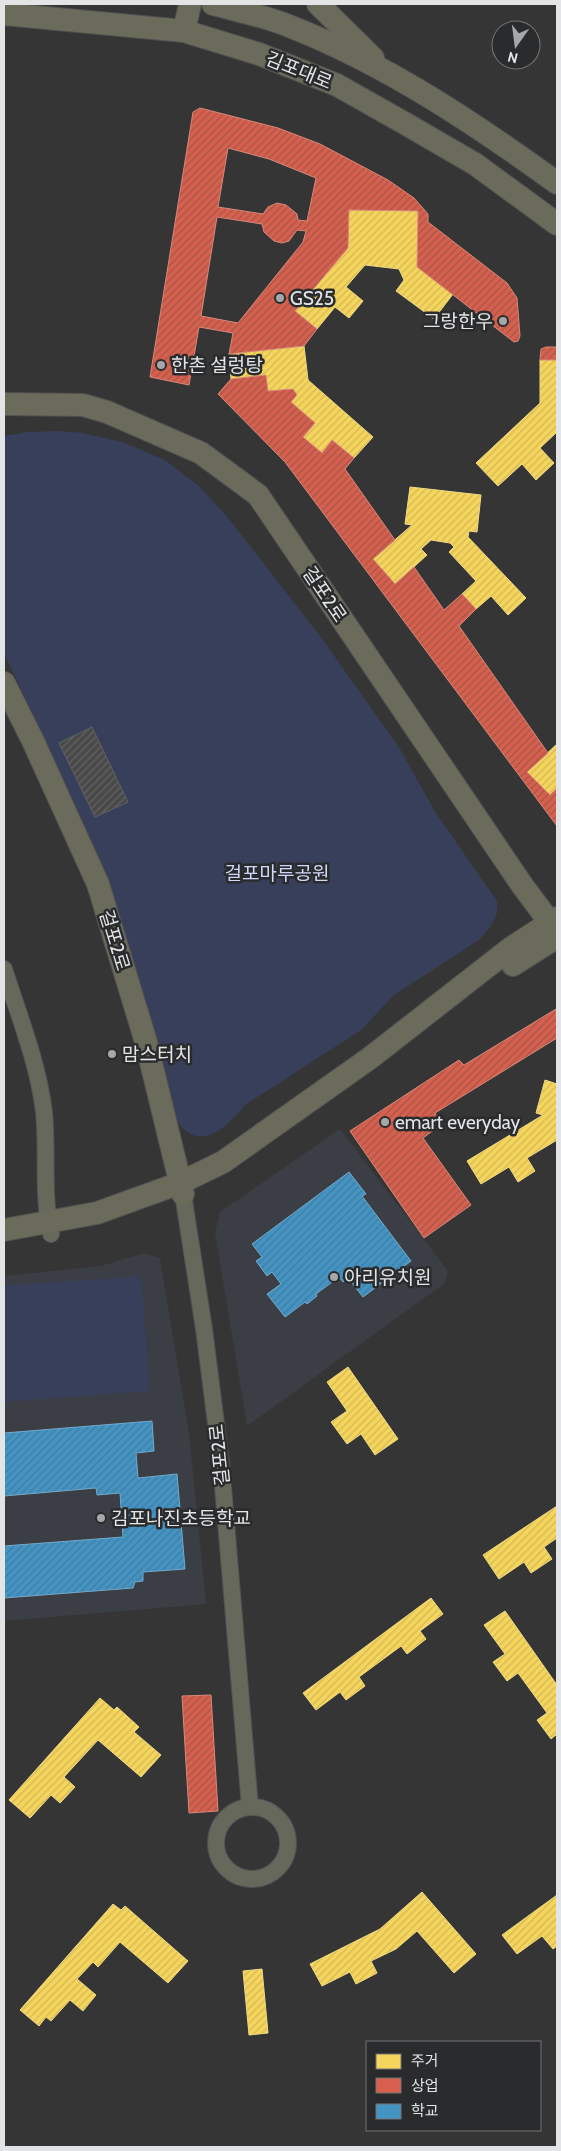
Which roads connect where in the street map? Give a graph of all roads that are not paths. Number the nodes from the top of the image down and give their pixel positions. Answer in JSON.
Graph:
{"nodes":[{"id":1,"x":190,"y":4,"type":"edge"},
{"id":2,"x":213,"y":4,"type":"edge"},
{"id":3,"x":318,"y":4,"type":"edge"},
{"id":4,"x":4,"y":14,"type":"edge"},
{"id":5,"x":184,"y":31,"type":"junction"},
{"id":6,"x":386,"y":71,"type":"junction"},
{"id":7,"x":557,"y":183,"type":"edge"},
{"id":8,"x":557,"y":224,"type":"edge"},
{"id":9,"x":4,"y":404,"type":"edge"},
{"id":10,"x":4,"y":683,"type":"edge"},
{"id":11,"x":555,"y":927,"type":"edge"},
{"id":12,"x":4,"y":969,"type":"edge"},
{"id":13,"x":181,"y":1188,"type":"junction"},
{"id":14,"x":50,"y":1228,"type":"junction"},
{"id":15,"x":4,"y":1230,"type":"edge"},
{"id":16,"x":4,"y":1243,"type":"edge"},
{"id":17,"x":250,"y":1807,"type":"junction"}],
"edges":[{"from":1,"to":5,"type":"street"},
{"from":2,"to":6,"type":"street","name":"김포대로"},
{"from":3,"to":6,"type":"street"},
{"from":4,"to":5,"type":"street","name":"김포대로"},
{"from":5,"to":8,"type":"street","name":"김포대로"},
{"from":6,"to":7,"type":"street","name":"김포대로"},
{"from":9,"to":11,"type":"street","name":"걸포2로"},
{"from":10,"to":13,"type":"street","name":"걸포2로"},
{"from":11,"to":13,"type":"street","name":"걸포2로"},
{"from":12,"to":14,"type":"street"},
{"from":13,"to":14,"type":"street","name":"걸포2로"},
{"from":13,"to":17,"type":"street","name":"걸포2로"},
{"from":14,"to":15,"type":"street"},
{"from":14,"to":16,"type":"street"},
{"from":17,"to":17,"type":"street"}]}
